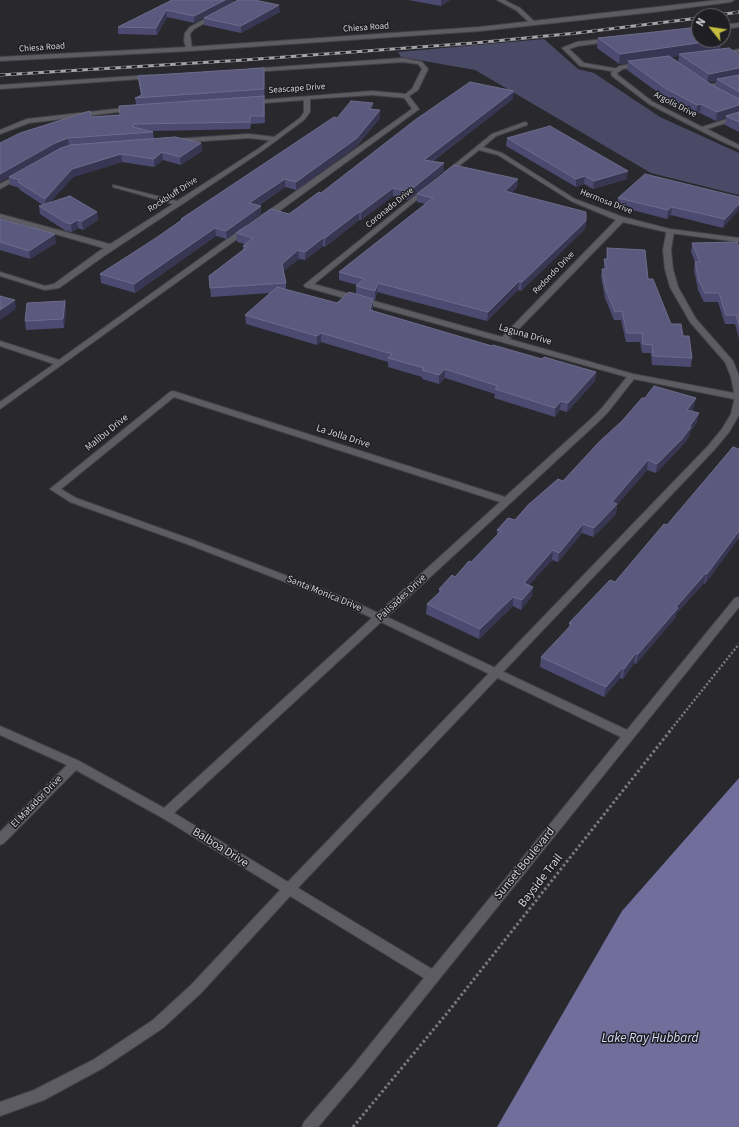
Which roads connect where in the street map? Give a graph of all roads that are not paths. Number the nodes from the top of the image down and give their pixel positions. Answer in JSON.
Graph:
{"nodes":[{"id":1,"x":500,"y":0,"type":"edge"},
{"id":2,"x":731,"y":0,"type":"edge"},
{"id":3,"x":220,"y":12,"type":"edge"},
{"id":4,"x":534,"y":24,"type":"junction"},
{"id":5,"x":621,"y":39,"type":"edge"},
{"id":6,"x":189,"y":49,"type":"junction"},
{"id":7,"x":739,"y":51,"type":"edge"},
{"id":8,"x":713,"y":55,"type":"edge"},
{"id":9,"x":0,"y":59,"type":"edge"},
{"id":10,"x":648,"y":63,"type":"edge"},
{"id":11,"x":617,"y":70,"type":"junction"},
{"id":12,"x":241,"y":71,"type":"edge"},
{"id":13,"x":156,"y":77,"type":"edge"},
{"id":14,"x":739,"y":80,"type":"edge"},
{"id":15,"x":0,"y":87,"type":"edge"},
{"id":16,"x":714,"y":92,"type":"edge"},
{"id":17,"x":406,"y":96,"type":"junction"},
{"id":18,"x":307,"y":98,"type":"junction"},
{"id":19,"x":243,"y":102,"type":"edge"},
{"id":20,"x":140,"y":109,"type":"edge"},
{"id":21,"x":739,"y":117,"type":"edge"},
{"id":22,"x":525,"y":124,"type":"dead end"},
{"id":23,"x":702,"y":129,"type":"junction"},
{"id":24,"x":0,"y":132,"type":"edge"},
{"id":25,"x":275,"y":139,"type":"junction"},
{"id":26,"x":170,"y":141,"type":"edge"},
{"id":27,"x":739,"y":147,"type":"edge"},
{"id":28,"x":478,"y":148,"type":"junction"},
{"id":29,"x":27,"y":171,"type":"edge"},
{"id":30,"x":442,"y":177,"type":"edge"},
{"id":31,"x":436,"y":182,"type":"edge"},
{"id":32,"x":115,"y":186,"type":"dead end"},
{"id":33,"x":0,"y":187,"type":"edge"},
{"id":34,"x":177,"y":203,"type":"junction"},
{"id":35,"x":0,"y":216,"type":"edge"},
{"id":36,"x":621,"y":219,"type":"junction"},
{"id":37,"x":670,"y":231,"type":"junction"},
{"id":38,"x":739,"y":240,"type":"edge"},
{"id":39,"x":110,"y":248,"type":"junction"},
{"id":40,"x":0,"y":274,"type":"edge"},
{"id":41,"x":308,"y":285,"type":"joint"},
{"id":42,"x":503,"y":340,"type":"junction"},
{"id":43,"x":0,"y":343,"type":"edge"},
{"id":44,"x":60,"y":363,"type":"junction"},
{"id":45,"x":632,"y":376,"type":"junction"},
{"id":46,"x":173,"y":394,"type":"joint"},
{"id":47,"x":739,"y":397,"type":"edge"},
{"id":48,"x":0,"y":406,"type":"edge"},
{"id":49,"x":56,"y":489,"type":"joint"},
{"id":50,"x":507,"y":501,"type":"junction"},
{"id":51,"x":739,"y":600,"type":"edge"},
{"id":52,"x":380,"y":618,"type":"junction"},
{"id":53,"x":497,"y":673,"type":"junction"},
{"id":54,"x":0,"y":730,"type":"edge"},
{"id":55,"x":629,"y":736,"type":"junction"},
{"id":56,"x":75,"y":764,"type":"junction"},
{"id":57,"x":165,"y":814,"type":"junction"},
{"id":58,"x":0,"y":840,"type":"edge"},
{"id":59,"x":288,"y":890,"type":"junction"},
{"id":60,"x":434,"y":977,"type":"junction"},
{"id":61,"x":0,"y":1109,"type":"edge"},
{"id":62,"x":309,"y":1127,"type":"edge"}],
"edges":[{"from":1,"to":4,"type":"street"},
{"from":2,"to":4,"type":"street","name":"Chiesa Road"},
{"from":3,"to":6,"type":"street"},
{"from":4,"to":6,"type":"street","name":"Chiesa Road"},
{"from":5,"to":11,"type":"street"},
{"from":6,"to":9,"type":"street","name":"Chiesa Road"},
{"from":7,"to":8,"type":"street"},
{"from":10,"to":11,"type":"street"},
{"from":11,"to":23,"type":"street","name":"Argolis Drive"},
{"from":12,"to":17,"type":"street"},
{"from":13,"to":15,"type":"street"},
{"from":14,"to":16,"type":"street"},
{"from":17,"to":18,"type":"street","name":"Seascape Drive"},
{"from":17,"to":44,"type":"street"},
{"from":18,"to":19,"type":"street","name":"Seascape Drive"},
{"from":18,"to":25,"type":"street","name":"Rockbluff Drive"},
{"from":20,"to":24,"type":"street"},
{"from":21,"to":23,"type":"street"},
{"from":22,"to":28,"type":"street"},
{"from":23,"to":27,"type":"street","name":"Argolis Drive"},
{"from":25,"to":26,"type":"street"},
{"from":25,"to":34,"type":"street","name":"Rockbluff Drive"},
{"from":28,"to":30,"type":"street"},
{"from":28,"to":36,"type":"street","name":"Hermosa Drive"},
{"from":29,"to":33,"type":"street"},
{"from":31,"to":41,"type":"street","name":"Coronado Drive"},
{"from":32,"to":34,"type":"street"},
{"from":34,"to":39,"type":"street","name":"Rockbluff Drive"},
{"from":35,"to":39,"type":"street"},
{"from":36,"to":37,"type":"street","name":"Hermosa Drive"},
{"from":36,"to":42,"type":"street","name":"Redondo Drive"},
{"from":37,"to":38,"type":"street","name":"Hermosa Drive"},
{"from":37,"to":47,"type":"street"},
{"from":39,"to":40,"type":"street","name":"Rockbluff Drive"},
{"from":41,"to":42,"type":"street","name":"Laguna Drive"},
{"from":42,"to":45,"type":"street","name":"Laguna Drive"},
{"from":43,"to":44,"type":"street"},
{"from":44,"to":48,"type":"street"},
{"from":45,"to":47,"type":"street","name":"Laguna Drive"},
{"from":45,"to":50,"type":"street","name":"Palisades Drive"},
{"from":46,"to":49,"type":"street","name":"Malibu Drive"},
{"from":46,"to":50,"type":"street","name":"La Jolla Drive"},
{"from":47,"to":53,"type":"street"},
{"from":49,"to":52,"type":"street","name":"Santa Monica Drive"},
{"from":50,"to":52,"type":"street","name":"Palisades Drive"},
{"from":51,"to":55,"type":"street","name":"Sunset Boulevard"},
{"from":52,"to":53,"type":"street","name":"Santa Monica Drive"},
{"from":52,"to":57,"type":"street","name":"Palisades Drive"},
{"from":53,"to":55,"type":"street","name":"Santa Monica Drive"},
{"from":53,"to":59,"type":"street"},
{"from":54,"to":56,"type":"street","name":"Balboa Drive"},
{"from":55,"to":60,"type":"street","name":"Sunset Boulevard"},
{"from":56,"to":57,"type":"street","name":"Balboa Drive"},
{"from":56,"to":58,"type":"street","name":"El Matador Drive"},
{"from":57,"to":59,"type":"street","name":"Balboa Drive"},
{"from":59,"to":60,"type":"street","name":"Balboa Drive"},
{"from":59,"to":61,"type":"street"},
{"from":60,"to":62,"type":"street","name":"Sunset Boulevard"}]}
